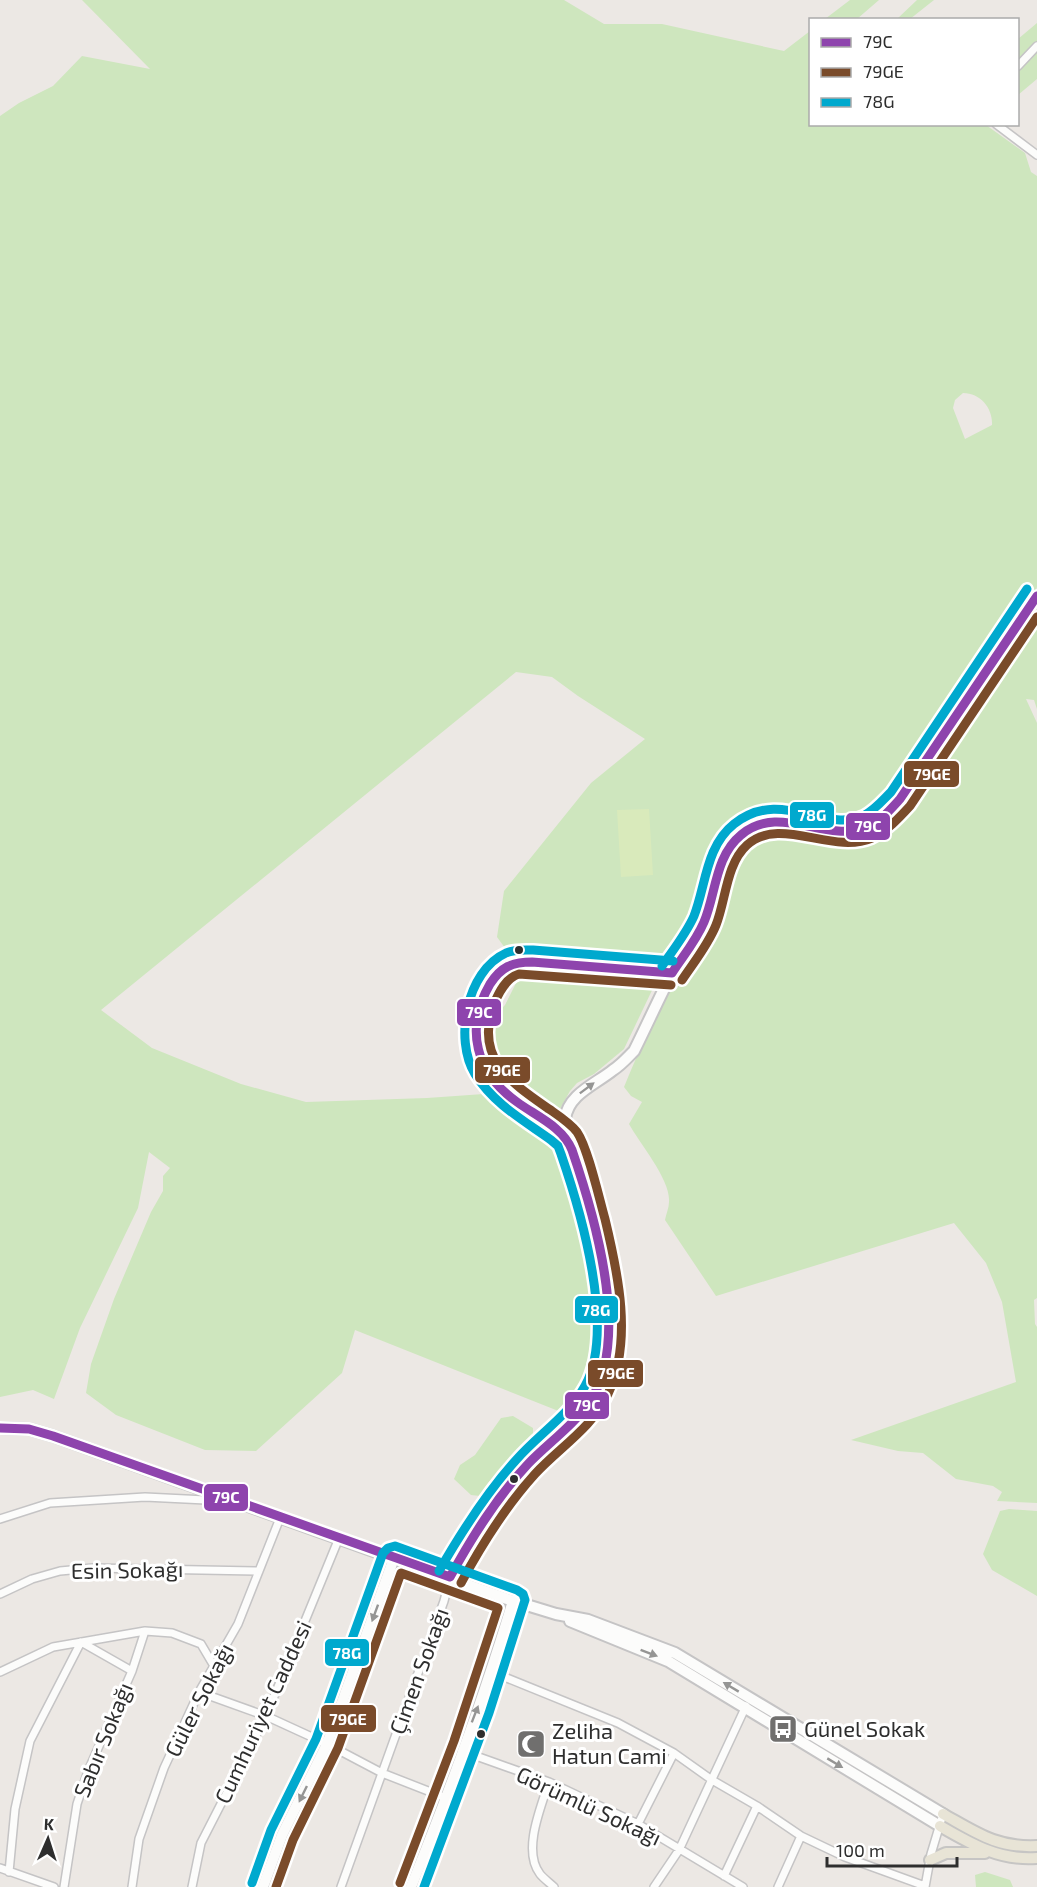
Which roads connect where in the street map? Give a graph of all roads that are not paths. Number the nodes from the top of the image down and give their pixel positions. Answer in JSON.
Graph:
{"nodes":[{"id":1,"x":1037,"y":46,"type":"edge"},
{"id":2,"x":1019,"y":64,"type":"edge"},
{"id":3,"x":999,"y":126,"type":"edge"},
{"id":4,"x":1037,"y":155,"type":"edge"},
{"id":5,"x":1037,"y":596,"type":"edge"},
{"id":6,"x":672,"y":973,"type":"junction"},
{"id":7,"x":567,"y":1138,"type":"junction"},
{"id":8,"x":0,"y":1428,"type":"edge"},
{"id":9,"x":233,"y":1502,"type":"junction"},
{"id":10,"x":280,"y":1518,"type":"junction"},
{"id":11,"x":0,"y":1519,"type":"edge"},
{"id":12,"x":339,"y":1538,"type":"junction"},
{"id":13,"x":394,"y":1558,"type":"junction"},
{"id":14,"x":259,"y":1570,"type":"junction"},
{"id":15,"x":450,"y":1577,"type":"junction"},
{"id":16,"x":0,"y":1594,"type":"edge"},
{"id":17,"x":513,"y":1600,"type":"junction"},
{"id":18,"x":145,"y":1631,"type":"junction"},
{"id":19,"x":81,"y":1642,"type":"junction"},
{"id":20,"x":214,"y":1666,"type":"junction"},
{"id":21,"x":132,"y":1671,"type":"junction"},
{"id":22,"x":0,"y":1672,"type":"edge"},
{"id":23,"x":492,"y":1672,"type":"junction"},
{"id":24,"x":199,"y":1692,"type":"junction"},
{"id":25,"x":747,"y":1703,"type":"junction"},
{"id":26,"x":266,"y":1716,"type":"junction"},
{"id":27,"x":327,"y":1744,"type":"junction"},
{"id":28,"x":462,"y":1751,"type":"junction"},
{"id":29,"x":674,"y":1753,"type":"junction"},
{"id":30,"x":382,"y":1773,"type":"junction"},
{"id":31,"x":712,"y":1780,"type":"junction"},
{"id":32,"x":549,"y":1782,"type":"junction"},
{"id":33,"x":446,"y":1798,"type":"junction"},
{"id":34,"x":757,"y":1806,"type":"junction"},
{"id":35,"x":943,"y":1814,"type":"junction"},
{"id":36,"x":638,"y":1824,"type":"junction"},
{"id":37,"x":940,"y":1826,"type":"junction"},
{"id":38,"x":801,"y":1836,"type":"junction"},
{"id":39,"x":1037,"y":1846,"type":"edge"},
{"id":40,"x":679,"y":1850,"type":"junction"},
{"id":41,"x":994,"y":1854,"type":"junction"},
{"id":42,"x":1037,"y":1858,"type":"edge"},
{"id":43,"x":930,"y":1860,"type":"junction"},
{"id":44,"x":0,"y":1868,"type":"edge"},
{"id":45,"x":9,"y":1872,"type":"junction"},
{"id":46,"x":724,"y":1876,"type":"junction"},
{"id":47,"x":925,"y":1886,"type":"edge"},
{"id":48,"x":54,"y":1887,"type":"edge"},
{"id":49,"x":64,"y":1887,"type":"edge"},
{"id":50,"x":132,"y":1887,"type":"edge"},
{"id":51,"x":192,"y":1887,"type":"edge"},
{"id":52,"x":263,"y":1887,"type":"edge"},
{"id":53,"x":340,"y":1887,"type":"edge"},
{"id":54,"x":411,"y":1887,"type":"edge"},
{"id":55,"x":554,"y":1887,"type":"edge"},
{"id":56,"x":654,"y":1887,"type":"edge"},
{"id":57,"x":743,"y":1887,"type":"edge"},
{"id":58,"x":778,"y":1887,"type":"edge"}],
"edges":[{"from":1,"to":2,"type":"street"},
{"from":3,"to":4,"type":"street"},
{"from":5,"to":6,"type":"main road"},
{"from":7,"to":6,"type":"main road","one_way":true},
{"from":6,"to":7,"type":"main road"},
{"from":7,"to":15,"type":"main road","name":"Çimen Sokağı"},
{"from":8,"to":9,"type":"main road"},
{"from":9,"to":10,"type":"main road"},
{"from":9,"to":11,"type":"street"},
{"from":10,"to":12,"type":"main road"},
{"from":10,"to":14,"type":"street","name":"Güler Sokağı"},
{"from":12,"to":13,"type":"main road"},
{"from":12,"to":26,"type":"street","name":"Cumhuriyet Caddesi"},
{"from":13,"to":15,"type":"main road"},
{"from":13,"to":27,"type":"main road","one_way":true},
{"from":14,"to":16,"type":"street","name":"Esin Sokağı"},
{"from":14,"to":20,"type":"street","name":"Güler Sokağı"},
{"from":15,"to":17,"type":"main road"},
{"from":15,"to":30,"type":"street","name":"Çimen Sokağı"},
{"from":17,"to":23,"type":"main road"},
{"from":17,"to":25,"type":"main road"},
{"from":18,"to":19,"type":"street"},
{"from":18,"to":20,"type":"street"},
{"from":18,"to":21,"type":"street","name":"Sabır Sokağı"},
{"from":19,"to":21,"type":"street"},
{"from":19,"to":22,"type":"street"},
{"from":19,"to":45,"type":"street"},
{"from":20,"to":24,"type":"street","name":"Güler Sokağı"},
{"from":21,"to":49,"type":"street","name":"Sabır Sokağı"},
{"from":28,"to":23,"type":"main road","one_way":true},
{"from":23,"to":29,"type":"street"},
{"from":24,"to":26,"type":"street"},
{"from":24,"to":50,"type":"street","name":"Güler Sokağı"},
{"from":25,"to":31,"type":"street"},
{"from":25,"to":35,"type":"main road"},
{"from":25,"to":37,"type":"main road","one_way":true},
{"from":26,"to":27,"type":"street"},
{"from":26,"to":51,"type":"street","name":"Cumhuriyet Caddesi"},
{"from":27,"to":30,"type":"street"},
{"from":27,"to":52,"type":"main road","one_way":true},
{"from":28,"to":32,"type":"street","name":"Görümlü Sokağı"},
{"from":28,"to":33,"type":"main road"},
{"from":29,"to":31,"type":"street"},
{"from":29,"to":36,"type":"street"},
{"from":30,"to":33,"type":"street"},
{"from":30,"to":53,"type":"street","name":"Çimen Sokağı"},
{"from":31,"to":34,"type":"street"},
{"from":31,"to":40,"type":"street"},
{"from":32,"to":36,"type":"street","name":"Görümlü Sokağı"},
{"from":32,"to":55,"type":"street"},
{"from":33,"to":54,"type":"main road"},
{"from":34,"to":38,"type":"street"},
{"from":34,"to":46,"type":"street"},
{"from":35,"to":37,"type":"street"},
{"from":35,"to":39,"type":"main road"},
{"from":36,"to":40,"type":"street","name":"Görümlü Sokağı"},
{"from":37,"to":41,"type":"main road"},
{"from":37,"to":43,"type":"street"},
{"from":38,"to":47,"type":"street"},
{"from":38,"to":58,"type":"street"},
{"from":40,"to":46,"type":"street","name":"Görümlü Sokağı"},
{"from":40,"to":56,"type":"street"},
{"from":41,"to":42,"type":"main road"},
{"from":41,"to":43,"type":"main road"},
{"from":43,"to":47,"type":"street"},
{"from":44,"to":45,"type":"street"},
{"from":45,"to":48,"type":"street"},
{"from":46,"to":57,"type":"street","name":"Görümlü Sokağı"}]}
